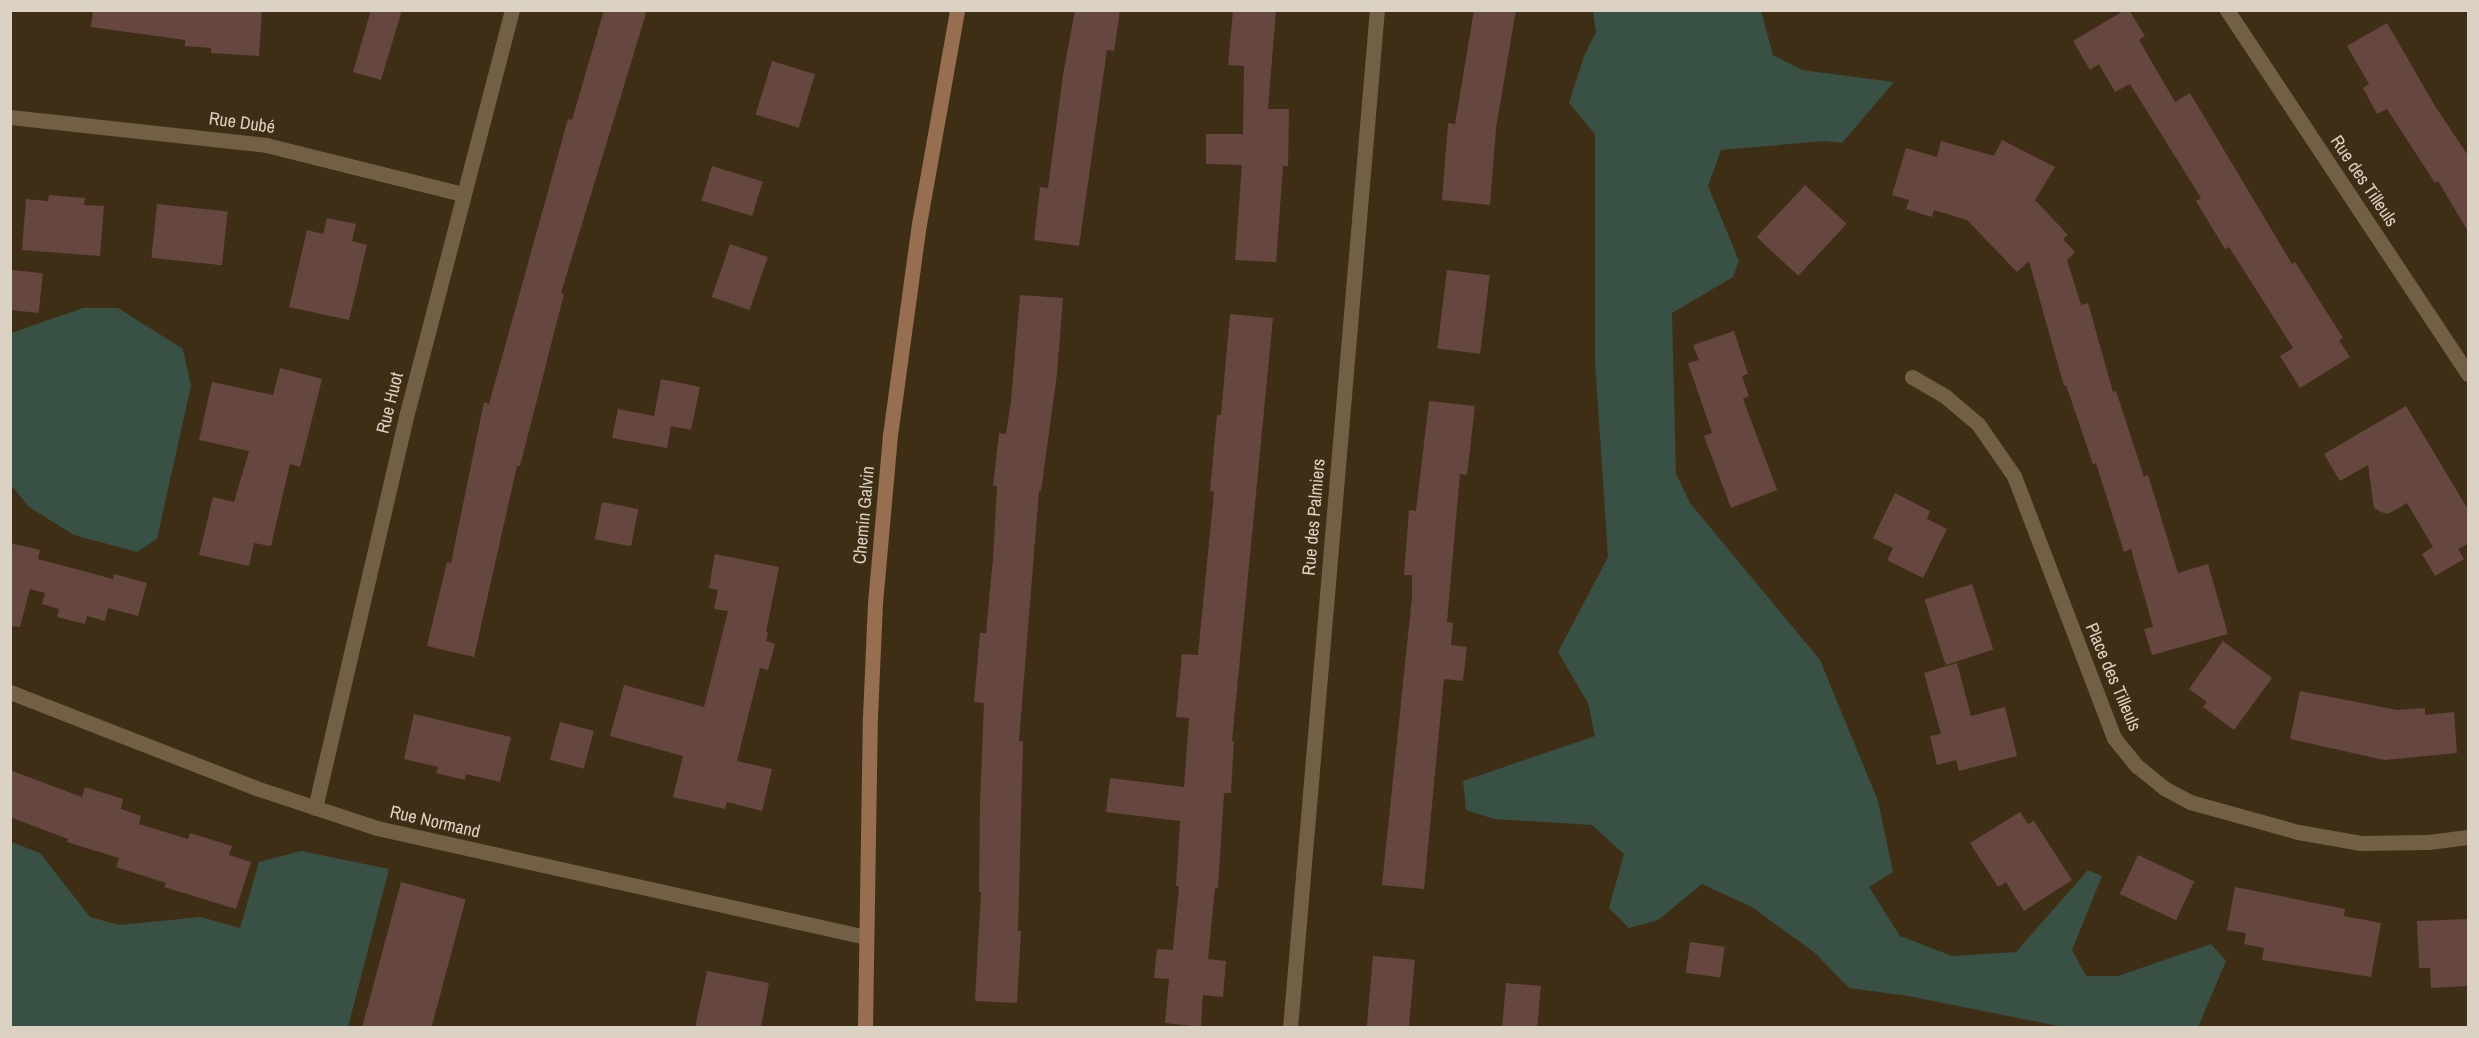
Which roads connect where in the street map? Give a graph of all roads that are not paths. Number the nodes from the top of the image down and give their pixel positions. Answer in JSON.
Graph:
{"nodes":[{"id":1,"x":512,"y":10,"type":"edge"},
{"id":2,"x":957,"y":10,"type":"edge"},
{"id":3,"x":1377,"y":10,"type":"edge"},
{"id":4,"x":2227,"y":10,"type":"edge"},
{"id":5,"x":10,"y":117,"type":"edge"},
{"id":6,"x":463,"y":194,"type":"junction"},
{"id":7,"x":2469,"y":374,"type":"edge"},
{"id":8,"x":1912,"y":377,"type":"dead end"},
{"id":9,"x":10,"y":692,"type":"edge"},
{"id":10,"x":315,"y":808,"type":"junction"},
{"id":11,"x":2469,"y":837,"type":"edge"},
{"id":12,"x":866,"y":937,"type":"junction"},
{"id":13,"x":865,"y":1028,"type":"edge"},
{"id":14,"x":1290,"y":1028,"type":"edge"}],
"edges":[{"from":1,"to":6,"type":"street","name":"Rue Huot"},
{"from":2,"to":12,"type":"street","name":"Chemin Galvin"},
{"from":3,"to":14,"type":"street","name":"Rue des Palmiers"},
{"from":4,"to":7,"type":"street","name":"Rue des Tilleuls"},
{"from":5,"to":6,"type":"street","name":"Rue Dubé"},
{"from":6,"to":10,"type":"street","name":"Rue Huot"},
{"from":8,"to":11,"type":"street","name":"Place des Tilleuls"},
{"from":9,"to":10,"type":"street","name":"Rue Normand"},
{"from":10,"to":12,"type":"street","name":"Rue Normand"},
{"from":12,"to":13,"type":"street","name":"Chemin Galvin"}]}
